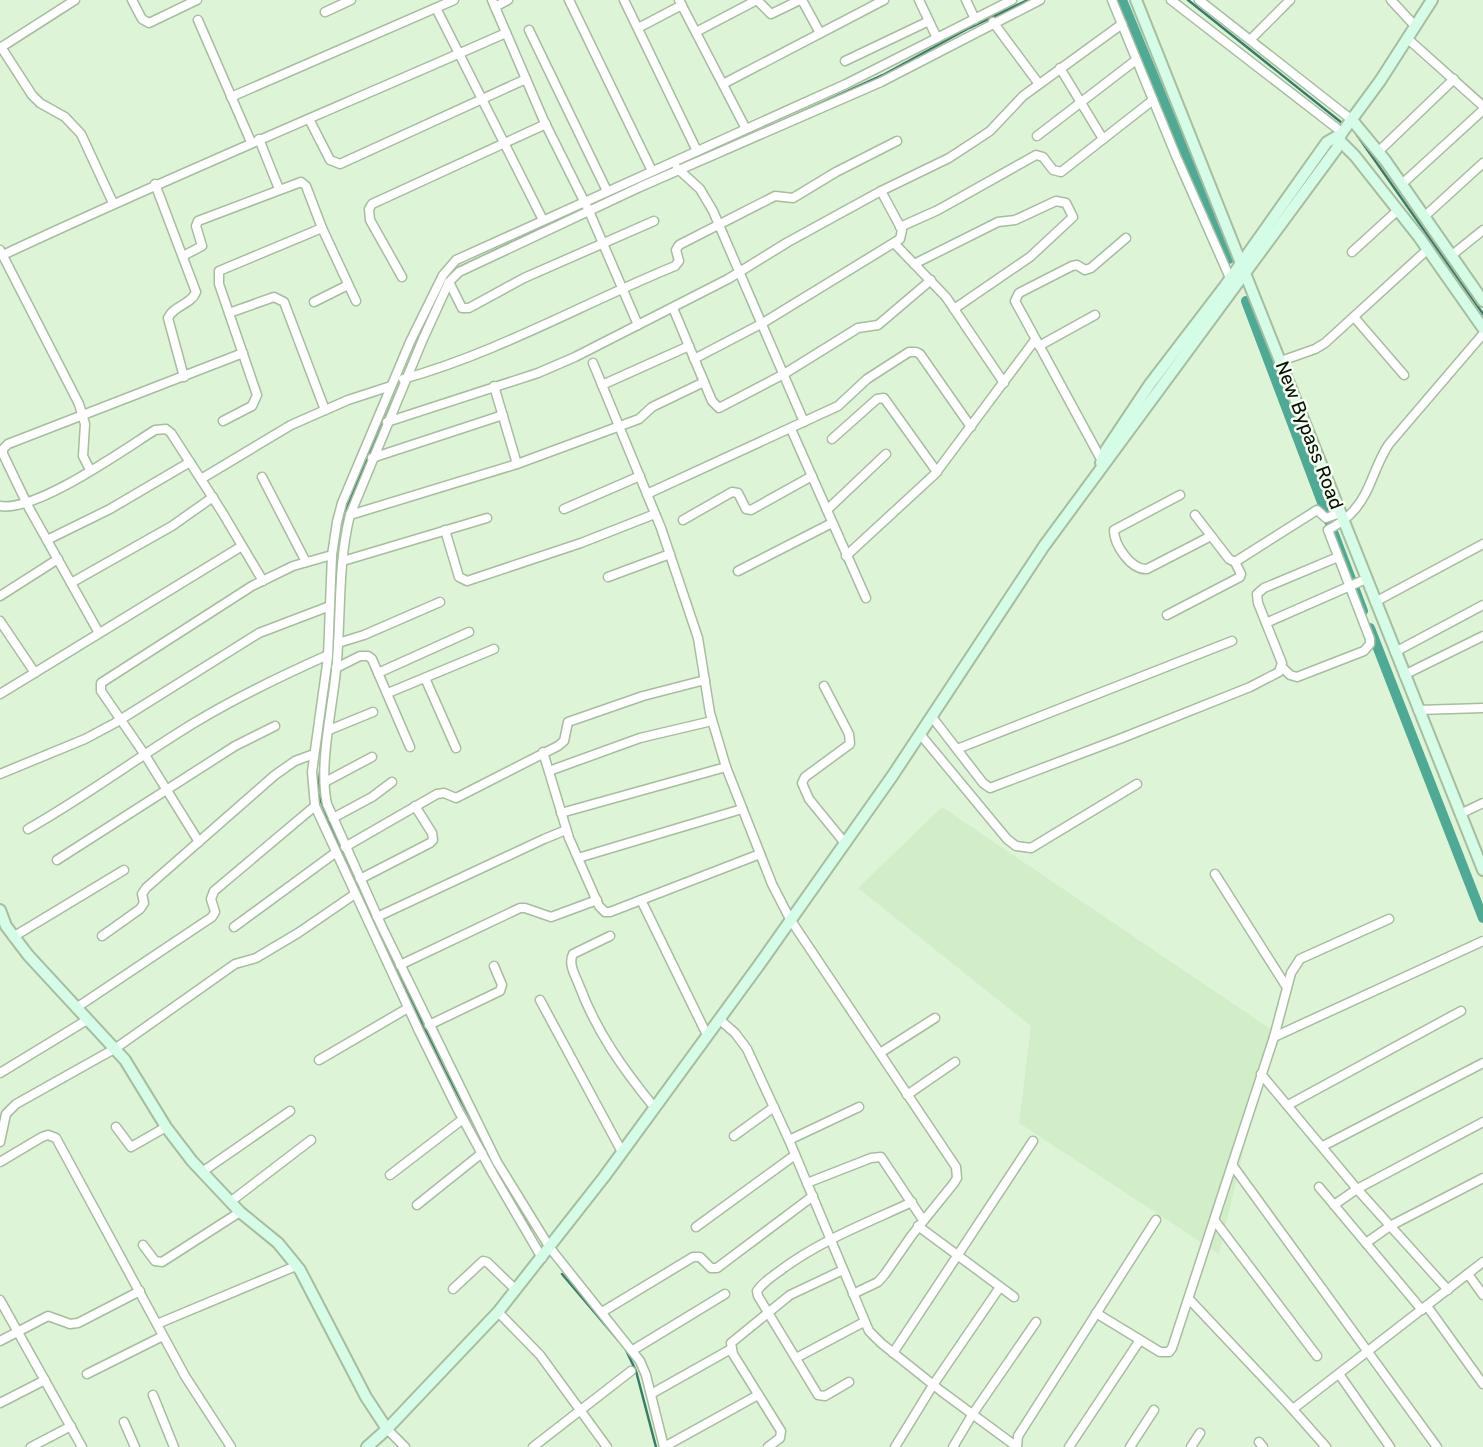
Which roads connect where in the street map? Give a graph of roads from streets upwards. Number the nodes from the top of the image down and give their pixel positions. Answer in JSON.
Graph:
{"nodes":[{"id":1,"x":75,"y":0,"type":"edge"},
{"id":2,"x":132,"y":0,"type":"edge"},
{"id":3,"x":197,"y":0,"type":"edge"},
{"id":4,"x":351,"y":0,"type":"edge"},
{"id":5,"x":454,"y":0,"type":"edge"},
{"id":6,"x":508,"y":0,"type":"edge"},
{"id":7,"x":569,"y":0,"type":"edge"},
{"id":8,"x":624,"y":0,"type":"edge"},
{"id":9,"x":801,"y":0,"type":"edge"},
{"id":10,"x":884,"y":0,"type":"edge"},
{"id":11,"x":919,"y":0,"type":"edge"},
{"id":12,"x":965,"y":0,"type":"edge"},
{"id":13,"x":1012,"y":0,"type":"edge"},
{"id":14,"x":1040,"y":0,"type":"edge"},
{"id":15,"x":1112,"y":0,"type":"edge"},
{"id":16,"x":1136,"y":0,"type":"edge"},
{"id":17,"x":1171,"y":0,"type":"edge"},
{"id":18,"x":1199,"y":0,"type":"edge"},
{"id":19,"x":1290,"y":0,"type":"edge"},
{"id":20,"x":1391,"y":0,"type":"edge"},
{"id":21,"x":1432,"y":0,"type":"edge"},
{"id":22,"x":493,"y":3,"type":"edge"},
{"id":23,"x":680,"y":3,"type":"edge"},
{"id":24,"x":436,"y":8,"type":"junction"},
{"id":25,"x":325,"y":12,"type":"dead end"},
{"id":26,"x":975,"y":19,"type":"junction"},
{"id":27,"x":198,"y":20,"type":"dead end"},
{"id":28,"x":929,"y":21,"type":"junction"},
{"id":29,"x":993,"y":22,"type":"junction"},
{"id":30,"x":1122,"y":24,"type":"junction"},
{"id":31,"x":1415,"y":26,"type":"junction"},
{"id":32,"x":638,"y":28,"type":"junction"},
{"id":33,"x":529,"y":30,"type":"dead end"},
{"id":34,"x":696,"y":32,"type":"junction"},
{"id":35,"x":506,"y":33,"type":"junction"},
{"id":36,"x":820,"y":33,"type":"junction"},
{"id":37,"x":937,"y":38,"type":"junction"},
{"id":38,"x":1408,"y":38,"type":"junction"},
{"id":39,"x":1251,"y":39,"type":"junction"},
{"id":40,"x":1,"y":48,"type":"edge"},
{"id":41,"x":459,"y":54,"type":"junction"},
{"id":42,"x":1136,"y":60,"type":"junction"},
{"id":43,"x":845,"y":61,"type":"dead end"},
{"id":44,"x":1060,"y":68,"type":"junction"},
{"id":45,"x":526,"y":79,"type":"junction"},
{"id":46,"x":1454,"y":79,"type":"junction"},
{"id":47,"x":723,"y":85,"type":"junction"},
{"id":48,"x":1038,"y":85,"type":"junction"},
{"id":49,"x":232,"y":97,"type":"junction"},
{"id":50,"x":482,"y":99,"type":"junction"},
{"id":51,"x":1153,"y":100,"type":"junction"},
{"id":52,"x":1080,"y":102,"type":"junction"},
{"id":53,"x":1483,"y":108,"type":"edge"},
{"id":54,"x":309,"y":119,"type":"junction"},
{"id":55,"x":1352,"y":120,"type":"junction"},
{"id":56,"x":546,"y":124,"type":"junction"},
{"id":57,"x":746,"y":129,"type":"junction"},
{"id":58,"x":1037,"y":136,"type":"dead end"},
{"id":59,"x":1341,"y":136,"type":"junction"},
{"id":60,"x":1103,"y":139,"type":"junction"},
{"id":61,"x":255,"y":141,"type":"junction"},
{"id":62,"x":897,"y":141,"type":"dead end"},
{"id":63,"x":503,"y":143,"type":"junction"},
{"id":64,"x":697,"y":151,"type":"junction"},
{"id":65,"x":1379,"y":151,"type":"junction"},
{"id":66,"x":1483,"y":163,"type":"edge"},
{"id":67,"x":676,"y":167,"type":"junction"},
{"id":68,"x":652,"y":171,"type":"junction"},
{"id":69,"x":155,"y":184,"type":"junction"},
{"id":70,"x":1402,"y":184,"type":"junction"},
{"id":71,"x":279,"y":189,"type":"junction"},
{"id":72,"x":607,"y":191,"type":"junction"},
{"id":73,"x":881,"y":191,"type":"junction"},
{"id":74,"x":113,"y":203,"type":"junction"},
{"id":75,"x":587,"y":207,"type":"junction"},
{"id":76,"x":1398,"y":210,"type":"junction"},
{"id":77,"x":1425,"y":216,"type":"junction"},
{"id":78,"x":543,"y":220,"type":"junction"},
{"id":79,"x":654,"y":221,"type":"dead end"},
{"id":80,"x":719,"y":224,"type":"junction"},
{"id":81,"x":900,"y":227,"type":"junction"},
{"id":82,"x":322,"y":228,"type":"junction"},
{"id":83,"x":1483,"y":230,"type":"edge"},
{"id":84,"x":1126,"y":238,"type":"dead end"},
{"id":85,"x":602,"y":243,"type":"junction"},
{"id":86,"x":894,"y":243,"type":"junction"},
{"id":87,"x":1428,"y":250,"type":"junction"},
{"id":88,"x":1,"y":252,"type":"edge"},
{"id":89,"x":1352,"y":252,"type":"dead end"},
{"id":90,"x":1452,"y":255,"type":"junction"},
{"id":91,"x":183,"y":256,"type":"junction"},
{"id":92,"x":914,"y":264,"type":"junction"},
{"id":93,"x":1243,"y":267,"type":"junction"},
{"id":94,"x":739,"y":272,"type":"junction"},
{"id":95,"x":402,"y":277,"type":"dead end"},
{"id":96,"x":1230,"y":278,"type":"junction"},
{"id":97,"x":931,"y":280,"type":"junction"},
{"id":98,"x":449,"y":282,"type":"junction"},
{"id":99,"x":348,"y":285,"type":"junction"},
{"id":100,"x":622,"y":288,"type":"junction"},
{"id":101,"x":356,"y":301,"type":"dead end"},
{"id":102,"x":1483,"y":301,"type":"edge"},
{"id":103,"x":314,"y":302,"type":"dead end"},
{"id":104,"x":673,"y":308,"type":"junction"},
{"id":105,"x":954,"y":309,"type":"junction"},
{"id":106,"x":229,"y":313,"type":"junction"},
{"id":107,"x":1095,"y":316,"type":"dead end"},
{"id":108,"x":1354,"y":317,"type":"junction"},
{"id":109,"x":761,"y":324,"type":"junction"},
{"id":110,"x":638,"y":326,"type":"junction"},
{"id":111,"x":1482,"y":327,"type":"edge"},
{"id":112,"x":1037,"y":343,"type":"junction"},
{"id":113,"x":689,"y":346,"type":"junction"},
{"id":114,"x":243,"y":353,"type":"junction"},
{"id":115,"x":694,"y":359,"type":"junction"},
{"id":116,"x":1281,"y":361,"type":"junction"},
{"id":117,"x":593,"y":363,"type":"dead end"},
{"id":118,"x":783,"y":374,"type":"junction"},
{"id":119,"x":1404,"y":375,"type":"dead end"},
{"id":120,"x":184,"y":377,"type":"junction"},
{"id":121,"x":398,"y":381,"type":"junction"},
{"id":122,"x":704,"y":382,"type":"junction"},
{"id":123,"x":1004,"y":383,"type":"junction"},
{"id":124,"x":602,"y":385,"type":"junction"},
{"id":125,"x":494,"y":386,"type":"junction"},
{"id":126,"x":324,"y":410,"type":"junction"},
{"id":127,"x":83,"y":415,"type":"junction"},
{"id":128,"x":503,"y":415,"type":"junction"},
{"id":129,"x":223,"y":421,"type":"dead end"},
{"id":130,"x":387,"y":422,"type":"junction"},
{"id":131,"x":804,"y":422,"type":"junction"},
{"id":132,"x":619,"y":426,"type":"junction"},
{"id":133,"x":971,"y":427,"type":"junction"},
{"id":134,"x":791,"y":429,"type":"junction"},
{"id":135,"x":832,"y":439,"type":"dead end"},
{"id":136,"x":886,"y":454,"type":"dead end"},
{"id":137,"x":372,"y":458,"type":"junction"},
{"id":138,"x":190,"y":462,"type":"junction"},
{"id":139,"x":517,"y":464,"type":"junction"},
{"id":140,"x":1101,"y":464,"type":"junction"},
{"id":141,"x":90,"y":470,"type":"junction"},
{"id":142,"x":937,"y":472,"type":"junction"},
{"id":143,"x":812,"y":475,"type":"junction"},
{"id":144,"x":640,"y":476,"type":"junction"},
{"id":145,"x":262,"y":477,"type":"dead end"},
{"id":146,"x":201,"y":479,"type":"junction"},
{"id":147,"x":647,"y":494,"type":"junction"},
{"id":148,"x":1180,"y":495,"type":"dead end"},
{"id":149,"x":213,"y":497,"type":"junction"},
{"id":150,"x":27,"y":504,"type":"junction"},
{"id":151,"x":0,"y":506,"type":"edge"},
{"id":152,"x":564,"y":509,"type":"dead end"},
{"id":153,"x":827,"y":510,"type":"junction"},
{"id":154,"x":655,"y":514,"type":"junction"},
{"id":155,"x":350,"y":515,"type":"junction"},
{"id":156,"x":1195,"y":515,"type":"dead end"},
{"id":157,"x":487,"y":518,"type":"dead end"},
{"id":158,"x":683,"y":520,"type":"dead end"},
{"id":159,"x":1335,"y":520,"type":"junction"},
{"id":160,"x":832,"y":523,"type":"junction"},
{"id":161,"x":445,"y":530,"type":"junction"},
{"id":162,"x":1211,"y":536,"type":"junction"},
{"id":163,"x":47,"y":540,"type":"junction"},
{"id":164,"x":1483,"y":544,"type":"edge"},
{"id":165,"x":242,"y":546,"type":"junction"},
{"id":166,"x":670,"y":554,"type":"junction"},
{"id":167,"x":332,"y":555,"type":"junction"},
{"id":168,"x":846,"y":556,"type":"junction"},
{"id":169,"x":1338,"y":557,"type":"junction"},
{"id":170,"x":58,"y":559,"type":"junction"},
{"id":171,"x":343,"y":561,"type":"junction"},
{"id":172,"x":306,"y":562,"type":"junction"},
{"id":173,"x":1235,"y":562,"type":"junction"},
{"id":174,"x":738,"y":571,"type":"dead end"},
{"id":175,"x":608,"y":577,"type":"dead end"},
{"id":176,"x":263,"y":581,"type":"junction"},
{"id":177,"x":71,"y":583,"type":"junction"},
{"id":178,"x":1357,"y":583,"type":"junction"},
{"id":179,"x":0,"y":597,"type":"edge"},
{"id":180,"x":866,"y":598,"type":"dead end"},
{"id":181,"x":440,"y":601,"type":"dead end"},
{"id":182,"x":1375,"y":602,"type":"junction"},
{"id":183,"x":330,"y":606,"type":"junction"},
{"id":184,"x":1483,"y":606,"type":"edge"},
{"id":185,"x":1167,"y":615,"type":"dead end"},
{"id":186,"x":0,"y":621,"type":"edge"},
{"id":187,"x":1266,"y":624,"type":"junction"},
{"id":188,"x":469,"y":632,"type":"dead end"},
{"id":189,"x":99,"y":633,"type":"junction"},
{"id":190,"x":1483,"y":636,"type":"edge"},
{"id":191,"x":1232,"y":641,"type":"dead end"},
{"id":192,"x":338,"y":643,"type":"junction"},
{"id":193,"x":494,"y":649,"type":"dead end"},
{"id":194,"x":1395,"y":652,"type":"junction"},
{"id":195,"x":328,"y":655,"type":"junction"},
{"id":196,"x":1282,"y":667,"type":"junction"},
{"id":197,"x":336,"y":668,"type":"junction"},
{"id":198,"x":35,"y":673,"type":"junction"},
{"id":199,"x":378,"y":673,"type":"junction"},
{"id":200,"x":1404,"y":675,"type":"junction"},
{"id":201,"x":425,"y":678,"type":"junction"},
{"id":202,"x":705,"y":680,"type":"junction"},
{"id":203,"x":824,"y":685,"type":"dead end"},
{"id":204,"x":388,"y":693,"type":"junction"},
{"id":205,"x":0,"y":694,"type":"edge"},
{"id":206,"x":1483,"y":708,"type":"edge"},
{"id":207,"x":1418,"y":710,"type":"junction"},
{"id":208,"x":373,"y":712,"type":"dead end"},
{"id":209,"x":932,"y":717,"type":"junction"},
{"id":210,"x":121,"y":720,"type":"junction"},
{"id":211,"x":712,"y":721,"type":"junction"},
{"id":212,"x":275,"y":726,"type":"dead end"},
{"id":213,"x":330,"y":730,"type":"junction"},
{"id":214,"x":920,"y":734,"type":"junction"},
{"id":215,"x":410,"y":747,"type":"dead end"},
{"id":216,"x":456,"y":748,"type":"dead end"},
{"id":217,"x":957,"y":749,"type":"junction"},
{"id":218,"x":543,"y":752,"type":"junction"},
{"id":219,"x":314,"y":754,"type":"junction"},
{"id":220,"x":145,"y":755,"type":"junction"},
{"id":221,"x":372,"y":757,"type":"dead end"},
{"id":222,"x":726,"y":767,"type":"junction"},
{"id":223,"x":549,"y":771,"type":"junction"},
{"id":224,"x":0,"y":774,"type":"edge"},
{"id":225,"x":325,"y":782,"type":"junction"},
{"id":226,"x":392,"y":782,"type":"dead end"},
{"id":227,"x":1137,"y":783,"type":"dead end"},
{"id":228,"x":166,"y":790,"type":"junction"},
{"id":229,"x":1483,"y":803,"type":"edge"},
{"id":230,"x":314,"y":806,"type":"junction"},
{"id":231,"x":415,"y":806,"type":"junction"},
{"id":232,"x":742,"y":809,"type":"junction"},
{"id":233,"x":561,"y":813,"type":"junction"},
{"id":234,"x":1460,"y":814,"type":"junction"},
{"id":235,"x":333,"y":818,"type":"junction"},
{"id":236,"x":27,"y":829,"type":"dead end"},
{"id":237,"x":566,"y":831,"type":"junction"},
{"id":238,"x":199,"y":842,"type":"junction"},
{"id":239,"x":845,"y":842,"type":"junction"},
{"id":240,"x":1478,"y":846,"type":"edge"},
{"id":241,"x":345,"y":847,"type":"junction"},
{"id":242,"x":335,"y":853,"type":"junction"},
{"id":243,"x":760,"y":854,"type":"junction"},
{"id":244,"x":578,"y":858,"type":"junction"},
{"id":245,"x":57,"y":860,"type":"dead end"},
{"id":246,"x":124,"y":870,"type":"dead end"},
{"id":247,"x":1483,"y":870,"type":"edge"},
{"id":248,"x":1214,"y":874,"type":"dead end"},
{"id":249,"x":360,"y":879,"type":"junction"},
{"id":250,"x":355,"y":894,"type":"junction"},
{"id":251,"x":597,"y":900,"type":"junction"},
{"id":252,"x":641,"y":900,"type":"junction"},
{"id":253,"x":0,"y":910,"type":"edge"},
{"id":254,"x":377,"y":917,"type":"junction"},
{"id":255,"x":790,"y":919,"type":"junction"},
{"id":256,"x":1388,"y":919,"type":"dead end"},
{"id":257,"x":3,"y":928,"type":"edge"},
{"id":258,"x":234,"y":928,"type":"dead end"},
{"id":259,"x":102,"y":936,"type":"dead end"},
{"id":260,"x":610,"y":936,"type":"dead end"},
{"id":261,"x":13,"y":937,"type":"junction"},
{"id":262,"x":1483,"y":941,"type":"edge"},
{"id":263,"x":400,"y":965,"type":"junction"},
{"id":264,"x":494,"y":966,"type":"dead end"},
{"id":265,"x":1286,"y":986,"type":"junction"},
{"id":266,"x":540,"y":1000,"type":"dead end"},
{"id":267,"x":76,"y":1008,"type":"junction"},
{"id":268,"x":408,"y":1008,"type":"junction"},
{"id":269,"x":1461,"y":1011,"type":"dead end"},
{"id":270,"x":935,"y":1018,"type":"dead end"},
{"id":271,"x":719,"y":1019,"type":"junction"},
{"id":272,"x":87,"y":1020,"type":"junction"},
{"id":273,"x":429,"y":1026,"type":"junction"},
{"id":274,"x":707,"y":1035,"type":"junction"},
{"id":275,"x":1274,"y":1037,"type":"junction"},
{"id":276,"x":116,"y":1048,"type":"junction"},
{"id":277,"x":880,"y":1053,"type":"junction"},
{"id":278,"x":319,"y":1060,"type":"dead end"},
{"id":279,"x":955,"y":1062,"type":"dead end"},
{"id":280,"x":1483,"y":1063,"type":"edge"},
{"id":281,"x":0,"y":1073,"type":"edge"},
{"id":282,"x":1261,"y":1074,"type":"junction"},
{"id":283,"x":907,"y":1095,"type":"junction"},
{"id":284,"x":1288,"y":1105,"type":"junction"},
{"id":285,"x":654,"y":1107,"type":"junction"},
{"id":286,"x":774,"y":1107,"type":"junction"},
{"id":287,"x":859,"y":1107,"type":"dead end"},
{"id":288,"x":290,"y":1111,"type":"dead end"},
{"id":289,"x":463,"y":1119,"type":"junction"},
{"id":290,"x":1483,"y":1122,"type":"edge"},
{"id":291,"x":116,"y":1127,"type":"dead end"},
{"id":292,"x":166,"y":1127,"type":"junction"},
{"id":293,"x":734,"y":1136,"type":"dead end"},
{"id":294,"x":311,"y":1140,"type":"dead end"},
{"id":295,"x":789,"y":1140,"type":"junction"},
{"id":296,"x":1033,"y":1141,"type":"dead end"},
{"id":297,"x":0,"y":1142,"type":"edge"},
{"id":298,"x":1323,"y":1146,"type":"junction"},
{"id":299,"x":622,"y":1152,"type":"junction"},
{"id":300,"x":482,"y":1153,"type":"junction"},
{"id":301,"x":795,"y":1155,"type":"junction"},
{"id":302,"x":0,"y":1162,"type":"edge"},
{"id":303,"x":1233,"y":1166,"type":"junction"},
{"id":304,"x":202,"y":1172,"type":"junction"},
{"id":305,"x":390,"y":1175,"type":"dead end"},
{"id":306,"x":1483,"y":1178,"type":"edge"},
{"id":307,"x":807,"y":1183,"type":"junction"},
{"id":308,"x":1318,"y":1186,"type":"dead end"},
{"id":309,"x":1357,"y":1189,"type":"junction"},
{"id":310,"x":813,"y":1196,"type":"junction"},
{"id":311,"x":230,"y":1202,"type":"junction"},
{"id":312,"x":912,"y":1202,"type":"junction"},
{"id":313,"x":417,"y":1205,"type":"dead end"},
{"id":314,"x":1334,"y":1205,"type":"junction"},
{"id":315,"x":240,"y":1212,"type":"junction"},
{"id":316,"x":1156,"y":1220,"type":"dead end"},
{"id":317,"x":1215,"y":1221,"type":"junction"},
{"id":318,"x":921,"y":1223,"type":"junction"},
{"id":319,"x":1390,"y":1226,"type":"junction"},
{"id":320,"x":696,"y":1227,"type":"dead end"},
{"id":321,"x":830,"y":1238,"type":"junction"},
{"id":322,"x":1366,"y":1243,"type":"junction"},
{"id":323,"x":143,"y":1245,"type":"dead end"},
{"id":324,"x":550,"y":1248,"type":"junction"},
{"id":325,"x":959,"y":1256,"type":"junction"},
{"id":326,"x":542,"y":1258,"type":"junction"},
{"id":327,"x":1483,"y":1262,"type":"edge"},
{"id":328,"x":296,"y":1266,"type":"junction"},
{"id":329,"x":843,"y":1270,"type":"junction"},
{"id":330,"x":1468,"y":1274,"type":"junction"},
{"id":331,"x":1000,"y":1287,"type":"junction"},
{"id":332,"x":453,"y":1289,"type":"dead end"},
{"id":333,"x":516,"y":1290,"type":"junction"},
{"id":334,"x":1448,"y":1290,"type":"junction"},
{"id":335,"x":140,"y":1291,"type":"junction"},
{"id":336,"x":725,"y":1294,"type":"dead end"},
{"id":337,"x":853,"y":1294,"type":"junction"},
{"id":338,"x":1483,"y":1295,"type":"edge"},
{"id":339,"x":1014,"y":1297,"type":"dead end"},
{"id":340,"x":1189,"y":1299,"type":"junction"},
{"id":341,"x":0,"y":1300,"type":"edge"},
{"id":342,"x":1425,"y":1308,"type":"junction"},
{"id":343,"x":498,"y":1312,"type":"junction"},
{"id":344,"x":602,"y":1312,"type":"junction"},
{"id":345,"x":768,"y":1312,"type":"junction"},
{"id":346,"x":1096,"y":1313,"type":"junction"},
{"id":347,"x":864,"y":1322,"type":"junction"},
{"id":348,"x":1036,"y":1322,"type":"dead end"},
{"id":349,"x":157,"y":1324,"type":"junction"},
{"id":350,"x":17,"y":1333,"type":"junction"},
{"id":351,"x":163,"y":1336,"type":"junction"},
{"id":352,"x":1140,"y":1340,"type":"junction"},
{"id":353,"x":0,"y":1341,"type":"edge"},
{"id":354,"x":731,"y":1349,"type":"junction"},
{"id":355,"x":633,"y":1350,"type":"junction"},
{"id":356,"x":1369,"y":1352,"type":"junction"},
{"id":357,"x":893,"y":1353,"type":"junction"},
{"id":358,"x":1317,"y":1356,"type":"dead end"},
{"id":359,"x":796,"y":1358,"type":"junction"},
{"id":360,"x":631,"y":1371,"type":"dead end"},
{"id":361,"x":88,"y":1374,"type":"dead end"},
{"id":362,"x":1339,"y":1374,"type":"junction"},
{"id":363,"x":45,"y":1380,"type":"junction"},
{"id":364,"x":849,"y":1382,"type":"dead end"},
{"id":365,"x":1483,"y":1384,"type":"edge"},
{"id":366,"x":933,"y":1385,"type":"junction"},
{"id":367,"x":651,"y":1394,"type":"junction"},
{"id":368,"x":153,"y":1395,"type":"dead end"},
{"id":369,"x":758,"y":1395,"type":"junction"},
{"id":370,"x":0,"y":1403,"type":"edge"},
{"id":371,"x":1293,"y":1409,"type":"junction"},
{"id":372,"x":580,"y":1410,"type":"junction"},
{"id":373,"x":1154,"y":1410,"type":"dead end"},
{"id":374,"x":972,"y":1415,"type":"junction"},
{"id":375,"x":124,"y":1422,"type":"dead end"},
{"id":376,"x":71,"y":1426,"type":"junction"},
{"id":377,"x":387,"y":1429,"type":"junction"},
{"id":378,"x":1200,"y":1433,"type":"dead end"},
{"id":379,"x":31,"y":1447,"type":"edge"},
{"id":380,"x":82,"y":1447,"type":"edge"},
{"id":381,"x":135,"y":1447,"type":"edge"},
{"id":382,"x":174,"y":1447,"type":"edge"},
{"id":383,"x":231,"y":1447,"type":"edge"},
{"id":384,"x":367,"y":1447,"type":"edge"},
{"id":385,"x":405,"y":1447,"type":"edge"},
{"id":386,"x":533,"y":1447,"type":"edge"},
{"id":387,"x":607,"y":1447,"type":"edge"},
{"id":388,"x":664,"y":1447,"type":"edge"},
{"id":389,"x":768,"y":1447,"type":"edge"},
{"id":390,"x":895,"y":1447,"type":"edge"},
{"id":391,"x":953,"y":1447,"type":"edge"},
{"id":392,"x":1017,"y":1447,"type":"edge"},
{"id":393,"x":1069,"y":1447,"type":"edge"},
{"id":394,"x":1130,"y":1447,"type":"edge"},
{"id":395,"x":1191,"y":1447,"type":"edge"},
{"id":396,"x":1325,"y":1447,"type":"edge"},
{"id":397,"x":1390,"y":1447,"type":"edge"},
{"id":398,"x":1437,"y":1447,"type":"edge"}],
"edges":[{"from":1,"to":40,"type":"street"},
{"from":2,"to":3,"type":"street"},
{"from":4,"to":25,"type":"street"},
{"from":5,"to":24,"type":"street"},
{"from":6,"to":22,"type":"street"},
{"from":7,"to":68,"type":"street"},
{"from":8,"to":32,"type":"street"},
{"from":9,"to":34,"type":"street"},
{"from":9,"to":36,"type":"street"},
{"from":10,"to":36,"type":"street"},
{"from":11,"to":28,"type":"street"},
{"from":12,"to":26,"type":"street"},
{"from":13,"to":26,"type":"street"},
{"from":14,"to":29,"type":"street"},
{"from":15,"to":30,"type":"street"},
{"from":16,"to":93,"type":"street","name":"New Bypass Road"},
{"from":17,"to":59,"type":"street"},
{"from":18,"to":39,"type":"street"},
{"from":19,"to":39,"type":"street"},
{"from":20,"to":31,"type":"street"},
{"from":21,"to":31,"type":"street"},
{"from":22,"to":35,"type":"street"},
{"from":23,"to":32,"type":"street"},
{"from":23,"to":34,"type":"street"},
{"from":24,"to":41,"type":"street"},
{"from":24,"to":49,"type":"street"},
{"from":26,"to":37,"type":"street"},
{"from":27,"to":49,"type":"street"},
{"from":28,"to":37,"type":"street"},
{"from":28,"to":43,"type":"street"},
{"from":29,"to":48,"type":"street"},
{"from":29,"to":67,"type":"street"},
{"from":30,"to":42,"type":"street"},
{"from":30,"to":44,"type":"street"},
{"from":31,"to":38,"type":"street"},
{"from":32,"to":64,"type":"street"},
{"from":33,"to":72,"type":"street"},
{"from":34,"to":47,"type":"street"},
{"from":35,"to":41,"type":"street"},
{"from":35,"to":45,"type":"street"},
{"from":36,"to":47,"type":"street"},
{"from":37,"to":57,"type":"street"},
{"from":38,"to":46,"type":"street"},
{"from":38,"to":55,"type":"street"},
{"from":39,"to":55,"type":"street"},
{"from":40,"to":74,"type":"street"},
{"from":41,"to":50,"type":"street"},
{"from":41,"to":54,"type":"street"},
{"from":42,"to":51,"type":"street"},
{"from":42,"to":52,"type":"street"},
{"from":44,"to":48,"type":"street"},
{"from":44,"to":52,"type":"street"},
{"from":45,"to":50,"type":"street"},
{"from":45,"to":56,"type":"street"},
{"from":46,"to":53,"type":"street"},
{"from":46,"to":65,"type":"street"},
{"from":47,"to":57,"type":"street"},
{"from":48,"to":73,"type":"street"},
{"from":49,"to":61,"type":"street"},
{"from":50,"to":54,"type":"street"},
{"from":50,"to":63,"type":"street"},
{"from":51,"to":60,"type":"street"},
{"from":51,"to":96,"type":"street"},
{"from":52,"to":58,"type":"street"},
{"from":52,"to":60,"type":"street"},
{"from":53,"to":70,"type":"street"},
{"from":54,"to":61,"type":"street"},
{"from":55,"to":59,"type":"street"},
{"from":55,"to":65,"type":"street"},
{"from":56,"to":63,"type":"street"},
{"from":56,"to":75,"type":"street"},
{"from":57,"to":64,"type":"street"},
{"from":59,"to":76,"type":"street"},
{"from":59,"to":93,"type":"street"},
{"from":60,"to":81,"type":"street"},
{"from":61,"to":69,"type":"street"},
{"from":61,"to":71,"type":"street"},
{"from":62,"to":80,"type":"street"},
{"from":63,"to":78,"type":"street"},
{"from":63,"to":95,"type":"street"},
{"from":64,"to":67,"type":"street"},
{"from":65,"to":70,"type":"street"},
{"from":66,"to":77,"type":"street"},
{"from":67,"to":68,"type":"street"},
{"from":67,"to":75,"type":"street"},
{"from":67,"to":80,"type":"street"},
{"from":68,"to":72,"type":"street"},
{"from":69,"to":74,"type":"street"},
{"from":69,"to":91,"type":"street"},
{"from":70,"to":77,"type":"street"},
{"from":71,"to":82,"type":"street"},
{"from":71,"to":91,"type":"street"},
{"from":72,"to":75,"type":"street"},
{"from":73,"to":81,"type":"street"},
{"from":73,"to":94,"type":"street"},
{"from":74,"to":88,"type":"street"},
{"from":75,"to":78,"type":"street"},
{"from":75,"to":85,"type":"street"},
{"from":75,"to":98,"type":"street"},
{"from":76,"to":87,"type":"street"},
{"from":76,"to":89,"type":"street"},
{"from":77,"to":90,"type":"street"},
{"from":78,"to":121,"type":"street"},
{"from":79,"to":85,"type":"street"},
{"from":80,"to":94,"type":"street"},
{"from":80,"to":100,"type":"street"},
{"from":81,"to":86,"type":"street"},
{"from":82,"to":99,"type":"street"},
{"from":82,"to":106,"type":"street"},
{"from":83,"to":90,"type":"street"},
{"from":84,"to":112,"type":"street"},
{"from":85,"to":98,"type":"street"},
{"from":85,"to":100,"type":"street"},
{"from":86,"to":92,"type":"street"},
{"from":86,"to":109,"type":"street"},
{"from":87,"to":108,"type":"street"},
{"from":87,"to":111,"type":"street"},
{"from":88,"to":127,"type":"street"},
{"from":90,"to":102,"type":"street"},
{"from":91,"to":120,"type":"street"},
{"from":92,"to":97,"type":"street"},
{"from":92,"to":105,"type":"street"},
{"from":93,"to":96,"type":"street"},
{"from":93,"to":116,"type":"street","name":"New Bypass Road"},
{"from":93,"to":140,"type":"street"},
{"from":94,"to":104,"type":"street"},
{"from":94,"to":109,"type":"street"},
{"from":96,"to":140,"type":"street"},
{"from":97,"to":105,"type":"street"},
{"from":97,"to":118,"type":"street"},
{"from":98,"to":121,"type":"street"},
{"from":99,"to":101,"type":"street"},
{"from":99,"to":103,"type":"street"},
{"from":100,"to":110,"type":"street"},
{"from":100,"to":121,"type":"street"},
{"from":104,"to":110,"type":"street"},
{"from":104,"to":113,"type":"street"},
{"from":105,"to":123,"type":"street"},
{"from":106,"to":114,"type":"street"},
{"from":106,"to":126,"type":"street"},
{"from":107,"to":112,"type":"street"},
{"from":108,"to":116,"type":"street"},
{"from":108,"to":119,"type":"street"},
{"from":109,"to":115,"type":"street"},
{"from":109,"to":118,"type":"street"},
{"from":110,"to":125,"type":"street"},
{"from":111,"to":159,"type":"street"},
{"from":112,"to":123,"type":"street"},
{"from":112,"to":140,"type":"street"},
{"from":113,"to":115,"type":"street"},
{"from":113,"to":124,"type":"street"},
{"from":114,"to":120,"type":"street"},
{"from":114,"to":129,"type":"street"},
{"from":115,"to":122,"type":"street"},
{"from":116,"to":159,"type":"street","name":"New Bypass Road"},
{"from":117,"to":124,"type":"street"},
{"from":118,"to":122,"type":"street"},
{"from":118,"to":131,"type":"street"},
{"from":120,"to":127,"type":"street"},
{"from":121,"to":126,"type":"street"},
{"from":121,"to":130,"type":"street"},
{"from":121,"to":167,"type":"street"},
{"from":122,"to":132,"type":"street"},
{"from":123,"to":133,"type":"street"},
{"from":124,"to":132,"type":"street"},
{"from":125,"to":128,"type":"street"},
{"from":125,"to":130,"type":"street"},
{"from":126,"to":146,"type":"street"},
{"from":127,"to":141,"type":"street"},
{"from":127,"to":150,"type":"street"},
{"from":128,"to":137,"type":"street"},
{"from":128,"to":139,"type":"street"},
{"from":130,"to":137,"type":"street"},
{"from":131,"to":133,"type":"street"},
{"from":131,"to":134,"type":"street"},
{"from":132,"to":139,"type":"street"},
{"from":132,"to":144,"type":"street"},
{"from":133,"to":142,"type":"street"},
{"from":134,"to":143,"type":"street"},
{"from":134,"to":147,"type":"street"},
{"from":135,"to":142,"type":"street"},
{"from":136,"to":153,"type":"street"},
{"from":137,"to":155,"type":"street"},
{"from":138,"to":141,"type":"street"},
{"from":138,"to":146,"type":"street"},
{"from":138,"to":163,"type":"street"},
{"from":139,"to":155,"type":"street"},
{"from":140,"to":209,"type":"street"},
{"from":141,"to":150,"type":"street"},
{"from":142,"to":168,"type":"street"},
{"from":143,"to":153,"type":"street"},
{"from":143,"to":158,"type":"street"},
{"from":144,"to":147,"type":"street"},
{"from":144,"to":152,"type":"street"},
{"from":145,"to":172,"type":"street"},
{"from":146,"to":149,"type":"street"},
{"from":147,"to":154,"type":"street"},
{"from":148,"to":162,"type":"street"},
{"from":149,"to":165,"type":"street"},
{"from":149,"to":177,"type":"street"},
{"from":150,"to":151,"type":"street"},
{"from":150,"to":163,"type":"street"},
{"from":153,"to":160,"type":"street"},
{"from":154,"to":161,"type":"street"},
{"from":154,"to":166,"type":"street"},
{"from":155,"to":171,"type":"street"},
{"from":156,"to":162,"type":"street"},
{"from":157,"to":161,"type":"street"},
{"from":159,"to":169,"type":"street"},
{"from":159,"to":173,"type":"street"},
{"from":159,"to":178,"type":"street","name":"New Bypass Road"},
{"from":160,"to":168,"type":"street"},
{"from":160,"to":174,"type":"street"},
{"from":161,"to":171,"type":"street"},
{"from":162,"to":173,"type":"street"},
{"from":163,"to":170,"type":"street"},
{"from":164,"to":182,"type":"street"},
{"from":165,"to":176,"type":"street"},
{"from":165,"to":189,"type":"street"},
{"from":166,"to":175,"type":"street"},
{"from":166,"to":202,"type":"street"},
{"from":167,"to":172,"type":"street"},
{"from":167,"to":183,"type":"street"},
{"from":168,"to":180,"type":"street"},
{"from":169,"to":178,"type":"street"},
{"from":169,"to":187,"type":"street"},
{"from":170,"to":177,"type":"street"},
{"from":170,"to":179,"type":"street"},
{"from":171,"to":192,"type":"street"},
{"from":172,"to":176,"type":"street"},
{"from":173,"to":185,"type":"street"},
{"from":176,"to":210,"type":"street"},
{"from":177,"to":189,"type":"street"},
{"from":178,"to":182,"type":"street","name":"New Bypass Road"},
{"from":178,"to":187,"type":"street"},
{"from":178,"to":196,"type":"street"},
{"from":181,"to":192,"type":"street"},
{"from":182,"to":194,"type":"street","name":"New Bypass Road"},
{"from":183,"to":195,"type":"street"},
{"from":183,"to":210,"type":"street"},
{"from":184,"to":194,"type":"street"},
{"from":186,"to":198,"type":"street"},
{"from":187,"to":196,"type":"street"},
{"from":188,"to":199,"type":"street"},
{"from":189,"to":198,"type":"street"},
{"from":190,"to":200,"type":"street"},
{"from":191,"to":217,"type":"street"},
{"from":192,"to":197,"type":"street"},
{"from":193,"to":201,"type":"street"},
{"from":194,"to":200,"type":"street","name":"New Bypass Road"},
{"from":195,"to":219,"type":"street"},
{"from":195,"to":220,"type":"street"},
{"from":196,"to":217,"type":"street"},
{"from":197,"to":199,"type":"street"},
{"from":197,"to":213,"type":"street"},
{"from":198,"to":205,"type":"street"},
{"from":199,"to":204,"type":"street"},
{"from":200,"to":207,"type":"street","name":"New Bypass Road"},
{"from":201,"to":204,"type":"street"},
{"from":201,"to":216,"type":"street"},
{"from":202,"to":211,"type":"street"},
{"from":202,"to":218,"type":"street"},
{"from":203,"to":239,"type":"street"},
{"from":204,"to":215,"type":"street"},
{"from":206,"to":207,"type":"street"},
{"from":207,"to":234,"type":"street","name":"New Bypass Road"},
{"from":208,"to":213,"type":"street"},
{"from":209,"to":214,"type":"street"},
{"from":209,"to":217,"type":"street"},
{"from":210,"to":220,"type":"street"},
{"from":210,"to":224,"type":"street"},
{"from":211,"to":222,"type":"street"},
{"from":211,"to":223,"type":"street"},
{"from":212,"to":228,"type":"street"},
{"from":213,"to":225,"type":"street"},
{"from":214,"to":227,"type":"street"},
{"from":214,"to":239,"type":"street"},
{"from":218,"to":223,"type":"street"},
{"from":218,"to":231,"type":"street"},
{"from":219,"to":230,"type":"street"},
{"from":219,"to":238,"type":"street"},
{"from":220,"to":228,"type":"street"},
{"from":220,"to":236,"type":"street"},
{"from":221,"to":225,"type":"street"},
{"from":222,"to":232,"type":"street"},
{"from":222,"to":233,"type":"street"},
{"from":223,"to":233,"type":"street"},
{"from":225,"to":235,"type":"street"},
{"from":226,"to":235,"type":"street"},
{"from":228,"to":238,"type":"street"},
{"from":228,"to":245,"type":"street"},
{"from":229,"to":234,"type":"street"},
{"from":230,"to":242,"type":"street"},
{"from":230,"to":267,"type":"street"},
{"from":231,"to":241,"type":"street"},
{"from":231,"to":249,"type":"street"},
{"from":232,"to":243,"type":"street"},
{"from":232,"to":244,"type":"street"},
{"from":233,"to":237,"type":"street"},
{"from":234,"to":240,"type":"street","name":"New Bypass Road"},
{"from":235,"to":241,"type":"street"},
{"from":237,"to":244,"type":"street"},
{"from":237,"to":254,"type":"street"},
{"from":238,"to":259,"type":"street"},
{"from":239,"to":255,"type":"street"},
{"from":240,"to":247,"type":"street","name":"New Bypass Road"},
{"from":241,"to":249,"type":"street"},
{"from":242,"to":250,"type":"street"},
{"from":242,"to":258,"type":"street"},
{"from":243,"to":252,"type":"street"},
{"from":243,"to":255,"type":"street"},
{"from":244,"to":251,"type":"street"},
{"from":246,"to":261,"type":"street"},
{"from":248,"to":265,"type":"street"},
{"from":249,"to":254,"type":"street"},
{"from":250,"to":268,"type":"street"},
{"from":250,"to":276,"type":"street"},
{"from":251,"to":252,"type":"street"},
{"from":251,"to":263,"type":"street"},
{"from":252,"to":274,"type":"street"},
{"from":253,"to":257,"type":"street"},
{"from":254,"to":263,"type":"street"},
{"from":255,"to":271,"type":"street"},
{"from":255,"to":277,"type":"street"},
{"from":256,"to":265,"type":"street"},
{"from":257,"to":261,"type":"street"},
{"from":260,"to":285,"type":"street"},
{"from":261,"to":267,"type":"street"},
{"from":262,"to":275,"type":"street"},
{"from":263,"to":273,"type":"street"},
{"from":264,"to":273,"type":"street"},
{"from":265,"to":275,"type":"street"},
{"from":266,"to":299,"type":"street"},
{"from":267,"to":272,"type":"street"},
{"from":268,"to":278,"type":"street"},
{"from":268,"to":289,"type":"street"},
{"from":269,"to":284,"type":"street"},
{"from":270,"to":277,"type":"street"},
{"from":271,"to":274,"type":"street"},
{"from":271,"to":286,"type":"street"},
{"from":272,"to":276,"type":"street"},
{"from":272,"to":281,"type":"street"},
{"from":273,"to":324,"type":"street"},
{"from":274,"to":285,"type":"street"},
{"from":275,"to":282,"type":"street"},
{"from":276,"to":292,"type":"street"},
{"from":276,"to":297,"type":"street"},
{"from":277,"to":283,"type":"street"},
{"from":279,"to":283,"type":"street"},
{"from":280,"to":298,"type":"street"},
{"from":282,"to":284,"type":"street"},
{"from":282,"to":303,"type":"street"},
{"from":283,"to":318,"type":"street"},
{"from":284,"to":298,"type":"street"},
{"from":285,"to":299,"type":"street"},
{"from":286,"to":293,"type":"street"},
{"from":286,"to":295,"type":"street"},
{"from":287,"to":295,"type":"street"},
{"from":288,"to":304,"type":"street"},
{"from":289,"to":300,"type":"street"},
{"from":289,"to":305,"type":"street"},
{"from":290,"to":309,"type":"street"},
{"from":291,"to":292,"type":"street"},
{"from":292,"to":304,"type":"street"},
{"from":294,"to":311,"type":"street"},
{"from":295,"to":301,"type":"street"},
{"from":296,"to":325,"type":"street"},
{"from":298,"to":309,"type":"street"},
{"from":299,"to":324,"type":"street"},
{"from":300,"to":313,"type":"street"},
{"from":300,"to":326,"type":"street"},
{"from":301,"to":307,"type":"street"},
{"from":301,"to":320,"type":"street"},
{"from":302,"to":335,"type":"street"},
{"from":303,"to":317,"type":"street"},
{"from":303,"to":356,"type":"street"},
{"from":304,"to":311,"type":"street"},
{"from":306,"to":319,"type":"street"},
{"from":307,"to":310,"type":"street"},
{"from":307,"to":312,"type":"street"},
{"from":308,"to":314,"type":"street"},
{"from":309,"to":314,"type":"street"},
{"from":309,"to":319,"type":"street"},
{"from":310,"to":321,"type":"street"},
{"from":310,"to":344,"type":"street"},
{"from":311,"to":315,"type":"street"},
{"from":312,"to":318,"type":"street"},
{"from":312,"to":321,"type":"street"},
{"from":314,"to":322,"type":"street"},
{"from":315,"to":323,"type":"street"},
{"from":315,"to":328,"type":"street"},
{"from":316,"to":346,"type":"street"},
{"from":317,"to":340,"type":"street"},
{"from":317,"to":358,"type":"street"},
{"from":318,"to":325,"type":"street"},
{"from":318,"to":337,"type":"street"},
{"from":319,"to":322,"type":"street"},
{"from":319,"to":334,"type":"street"},
{"from":321,"to":329,"type":"street"},
{"from":321,"to":345,"type":"street"},
{"from":322,"to":342,"type":"street"},
{"from":324,"to":326,"type":"street"},
{"from":324,"to":344,"type":"street"},
{"from":325,"to":331,"type":"street"},
{"from":325,"to":357,"type":"street"},
{"from":326,"to":333,"type":"street"},
{"from":327,"to":330,"type":"street"},
{"from":328,"to":349,"type":"street"},
{"from":328,"to":377,"type":"street"},
{"from":329,"to":337,"type":"street"},
{"from":329,"to":345,"type":"street"},
{"from":330,"to":334,"type":"street"},
{"from":330,"to":338,"type":"street"},
{"from":331,"to":339,"type":"street"},
{"from":331,"to":366,"type":"street"},
{"from":332,"to":333,"type":"street"},
{"from":333,"to":343,"type":"street"},
{"from":334,"to":342,"type":"street"},
{"from":335,"to":349,"type":"street"},
{"from":335,"to":350,"type":"street"},
{"from":336,"to":355,"type":"street"},
{"from":337,"to":347,"type":"street"},
{"from":340,"to":352,"type":"street"},
{"from":340,"to":371,"type":"street"},
{"from":341,"to":350,"type":"street"},
{"from":342,"to":356,"type":"street"},
{"from":342,"to":365,"type":"street"},
{"from":343,"to":372,"type":"street"},
{"from":343,"to":377,"type":"street"},
{"from":344,"to":355,"type":"street"},
{"from":345,"to":354,"type":"street"},
{"from":345,"to":359,"type":"street"},
{"from":346,"to":352,"type":"street"},
{"from":346,"to":392,"type":"street"},
{"from":347,"to":357,"type":"street"},
{"from":347,"to":359,"type":"street"},
{"from":348,"to":374,"type":"street"},
{"from":349,"to":351,"type":"street"},
{"from":350,"to":353,"type":"street"},
{"from":350,"to":363,"type":"street"},
{"from":351,"to":361,"type":"street"},
{"from":351,"to":383,"type":"street"},
{"from":352,"to":393,"type":"street"},
{"from":354,"to":367,"type":"street"},
{"from":354,"to":369,"type":"street"},
{"from":355,"to":367,"type":"street"},
{"from":356,"to":362,"type":"street"},
{"from":356,"to":398,"type":"street"},
{"from":357,"to":366,"type":"street"},
{"from":359,"to":364,"type":"street"},
{"from":360,"to":372,"type":"street"},
{"from":362,"to":371,"type":"street"},
{"from":362,"to":397,"type":"street"},
{"from":363,"to":370,"type":"street"},
{"from":363,"to":376,"type":"street"},
{"from":366,"to":374,"type":"street"},
{"from":366,"to":390,"type":"street"},
{"from":367,"to":388,"type":"street"},
{"from":368,"to":382,"type":"street"},
{"from":369,"to":388,"type":"street"},
{"from":369,"to":389,"type":"street"},
{"from":371,"to":396,"type":"street"},
{"from":372,"to":386,"type":"street"},
{"from":372,"to":387,"type":"street"},
{"from":373,"to":394,"type":"street"},
{"from":374,"to":391,"type":"street"},
{"from":374,"to":392,"type":"street"},
{"from":375,"to":381,"type":"street"},
{"from":376,"to":379,"type":"street"},
{"from":376,"to":380,"type":"street"},
{"from":377,"to":384,"type":"street"},
{"from":377,"to":385,"type":"street"},
{"from":378,"to":395,"type":"street"}]}
